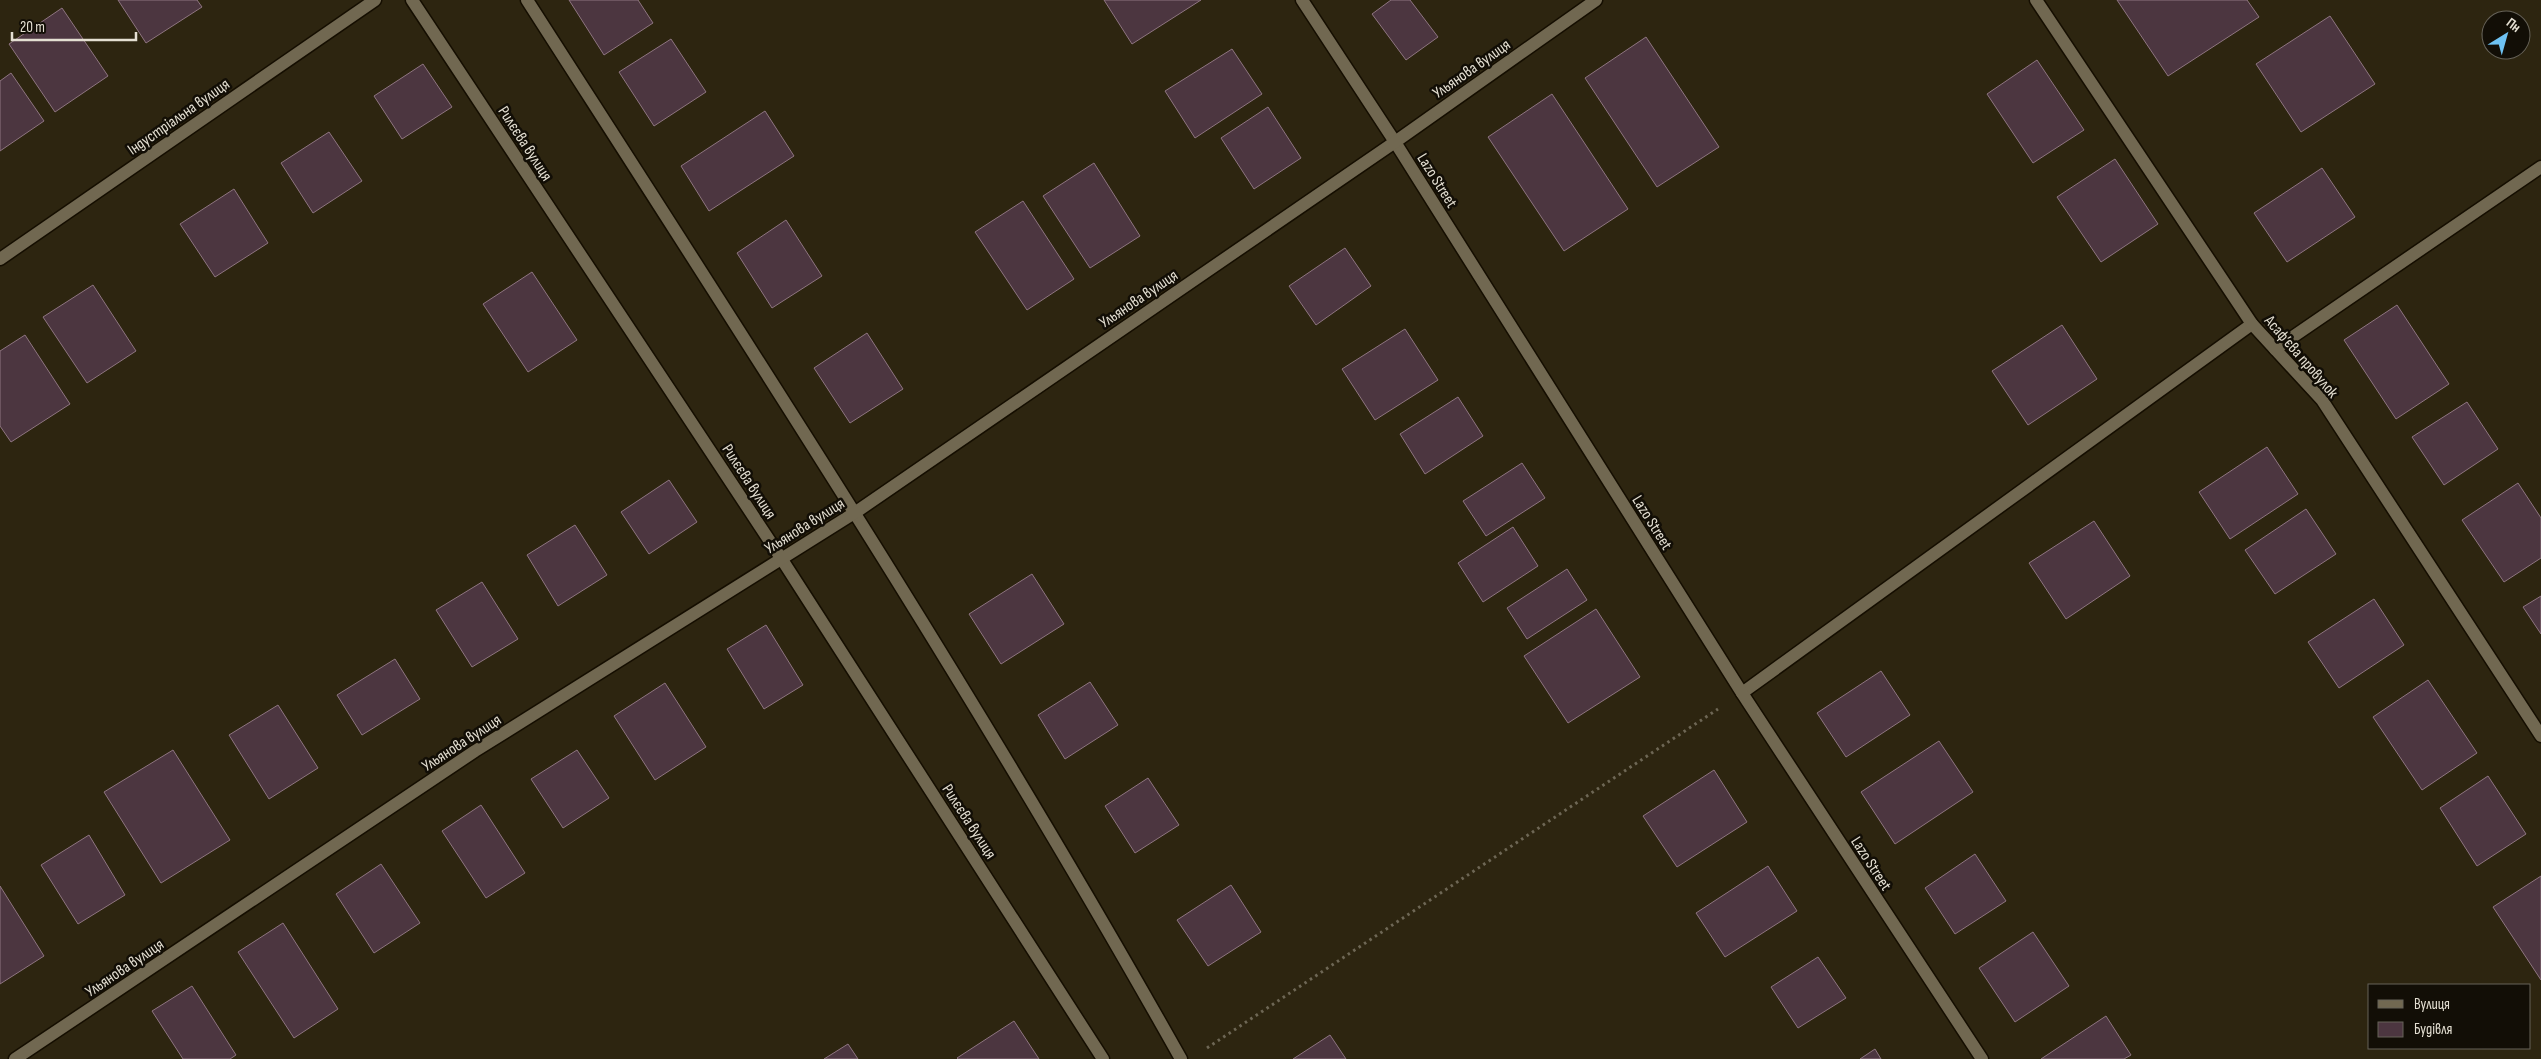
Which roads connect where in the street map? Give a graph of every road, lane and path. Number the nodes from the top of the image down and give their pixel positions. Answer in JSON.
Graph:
{"nodes":[{"id":1,"x":375,"y":0,"type":"edge"},
{"id":2,"x":412,"y":0,"type":"edge"},
{"id":3,"x":527,"y":0,"type":"edge"},
{"id":4,"x":1302,"y":0,"type":"edge"},
{"id":5,"x":1596,"y":0,"type":"edge"},
{"id":6,"x":2036,"y":0,"type":"edge"},
{"id":7,"x":1395,"y":142,"type":"junction"},
{"id":8,"x":2541,"y":167,"type":"edge"},
{"id":9,"x":0,"y":259,"type":"edge"},
{"id":10,"x":2252,"y":324,"type":"junction"},
{"id":11,"x":2275,"y":348,"type":"junction"},
{"id":12,"x":856,"y":512,"type":"junction"},
{"id":13,"x":781,"y":558,"type":"junction"},
{"id":14,"x":1742,"y":693,"type":"junction"},
{"id":15,"x":2541,"y":736,"type":"edge"},
{"id":16,"x":1199,"y":1054,"type":"dead end"},
{"id":17,"x":15,"y":1059,"type":"edge"},
{"id":18,"x":1103,"y":1059,"type":"edge"},
{"id":19,"x":1181,"y":1059,"type":"edge"},
{"id":20,"x":1982,"y":1059,"type":"edge"}],
"edges":[{"from":1,"to":9,"type":"street","name":"Індустріальна вулиця"},
{"from":2,"to":13,"type":"street","name":"Рилєєва вулиця"},
{"from":3,"to":12,"type":"street"},
{"from":4,"to":7,"type":"street","name":"Lazo Street"},
{"from":5,"to":7,"type":"street","name":"Ульянова вулиця"},
{"from":6,"to":10,"type":"street","name":"Асаф’єва провулок"},
{"from":7,"to":12,"type":"street","name":"Ульянова вулиця"},
{"from":7,"to":14,"type":"street","name":"Lazo Street"},
{"from":8,"to":11,"type":"street"},
{"from":10,"to":11,"type":"street","name":"Асаф’єва провулок"},
{"from":10,"to":14,"type":"street"},
{"from":11,"to":15,"type":"street","name":"Асаф’єва провулок"},
{"from":12,"to":13,"type":"street","name":"Ульянова вулиця"},
{"from":12,"to":19,"type":"street"},
{"from":13,"to":17,"type":"street","name":"Ульянова вулиця"},
{"from":13,"to":18,"type":"street","name":"Рилєєва вулиця"},
{"from":14,"to":16,"type":"path"},
{"from":14,"to":20,"type":"street","name":"Lazo Street"}]}
